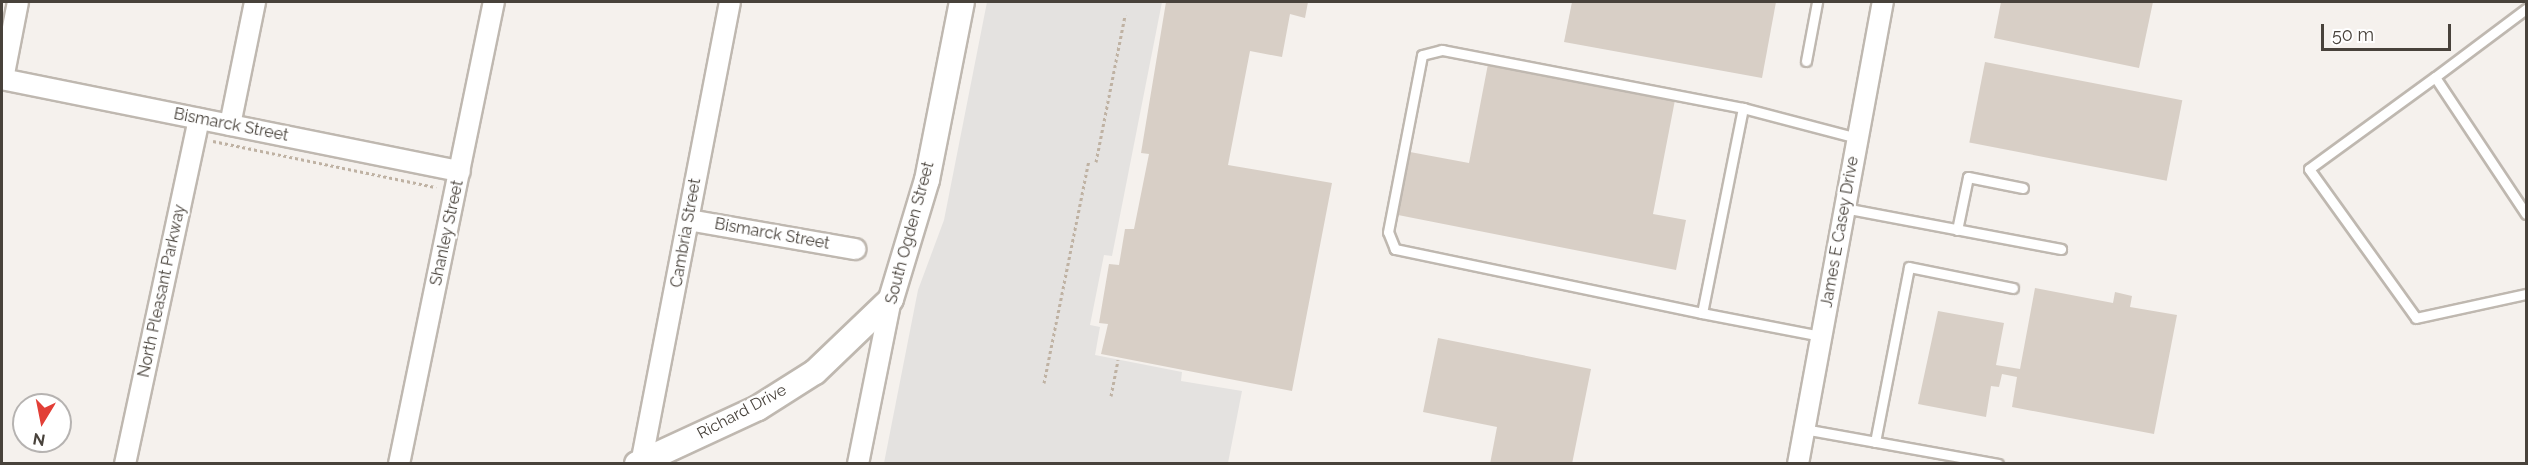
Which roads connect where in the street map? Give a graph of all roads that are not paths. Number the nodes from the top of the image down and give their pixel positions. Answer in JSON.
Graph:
{"nodes":[{"id":1,"x":18,"y":2,"type":"edge"},
{"id":2,"x":255,"y":2,"type":"edge"},
{"id":3,"x":494,"y":2,"type":"edge"},
{"id":4,"x":730,"y":2,"type":"edge"},
{"id":5,"x":962,"y":2,"type":"edge"},
{"id":6,"x":1817,"y":2,"type":"edge"},
{"id":7,"x":1883,"y":2,"type":"edge"},
{"id":8,"x":2526,"y":9,"type":"edge"},
{"id":9,"x":1806,"y":61,"type":"dead end"},
{"id":10,"x":2435,"y":77,"type":"junction"},
{"id":11,"x":2,"y":79,"type":"edge"},
{"id":12,"x":1743,"y":108,"type":"junction"},
{"id":13,"x":199,"y":119,"type":"junction"},
{"id":14,"x":230,"y":125,"type":"junction"},
{"id":15,"x":1857,"y":138,"type":"junction"},
{"id":16,"x":460,"y":171,"type":"junction"},
{"id":17,"x":2023,"y":188,"type":"dead end"},
{"id":18,"x":1844,"y":208,"type":"junction"},
{"id":19,"x":2526,"y":214,"type":"edge"},
{"id":20,"x":689,"y":220,"type":"junction"},
{"id":21,"x":1958,"y":230,"type":"junction"},
{"id":22,"x":855,"y":249,"type":"dead end"},
{"id":23,"x":2061,"y":249,"type":"dead end"},
{"id":24,"x":2013,"y":288,"type":"dead end"},
{"id":25,"x":2526,"y":294,"type":"edge"},
{"id":26,"x":891,"y":299,"type":"junction"},
{"id":27,"x":1702,"y":313,"type":"junction"},
{"id":28,"x":1821,"y":336,"type":"junction"},
{"id":29,"x":1804,"y":429,"type":"junction"},
{"id":30,"x":1875,"y":441,"type":"junction"},
{"id":31,"x":641,"y":463,"type":"edge"},
{"id":32,"x":125,"y":464,"type":"edge"},
{"id":33,"x":399,"y":464,"type":"edge"},
{"id":34,"x":858,"y":464,"type":"edge"},
{"id":35,"x":1798,"y":464,"type":"edge"},
{"id":36,"x":1998,"y":464,"type":"edge"}],
"edges":[{"from":1,"to":11,"type":"street"},
{"from":2,"to":14,"type":"street"},
{"from":3,"to":16,"type":"street","name":"Shanley Street"},
{"from":4,"to":20,"type":"street","name":"Cambria Street"},
{"from":5,"to":26,"type":"street","name":"South Ogden Street"},
{"from":6,"to":9,"type":"lane"},
{"from":7,"to":15,"type":"street","name":"James E Casey Drive"},
{"from":8,"to":10,"type":"lane"},
{"from":10,"to":19,"type":"lane"},
{"from":10,"to":25,"type":"lane"},
{"from":11,"to":13,"type":"street","name":"Bismarck Street"},
{"from":12,"to":15,"type":"lane"},
{"from":12,"to":27,"type":"lane"},
{"from":12,"to":27,"type":"lane"},
{"from":13,"to":14,"type":"street","name":"Bismarck Street"},
{"from":13,"to":32,"type":"street","name":"North Pleasant Parkway"},
{"from":14,"to":16,"type":"street","name":"Bismarck Street"},
{"from":15,"to":18,"type":"street","name":"James E Casey Drive"},
{"from":16,"to":33,"type":"street","name":"Shanley Street"},
{"from":17,"to":21,"type":"lane"},
{"from":18,"to":21,"type":"lane"},
{"from":18,"to":28,"type":"street","name":"James E Casey Drive"},
{"from":20,"to":22,"type":"street","name":"Bismarck Street"},
{"from":20,"to":31,"type":"street","name":"Cambria Street"},
{"from":21,"to":23,"type":"lane"},
{"from":24,"to":30,"type":"lane"},
{"from":26,"to":31,"type":"street","name":"Richard Drive"},
{"from":26,"to":34,"type":"street","name":"South Ogden Street"},
{"from":27,"to":28,"type":"lane"},
{"from":28,"to":29,"type":"street","name":"James E Casey Drive"},
{"from":29,"to":30,"type":"lane"},
{"from":29,"to":35,"type":"street","name":"James E Casey Drive"},
{"from":30,"to":36,"type":"lane"}]}
